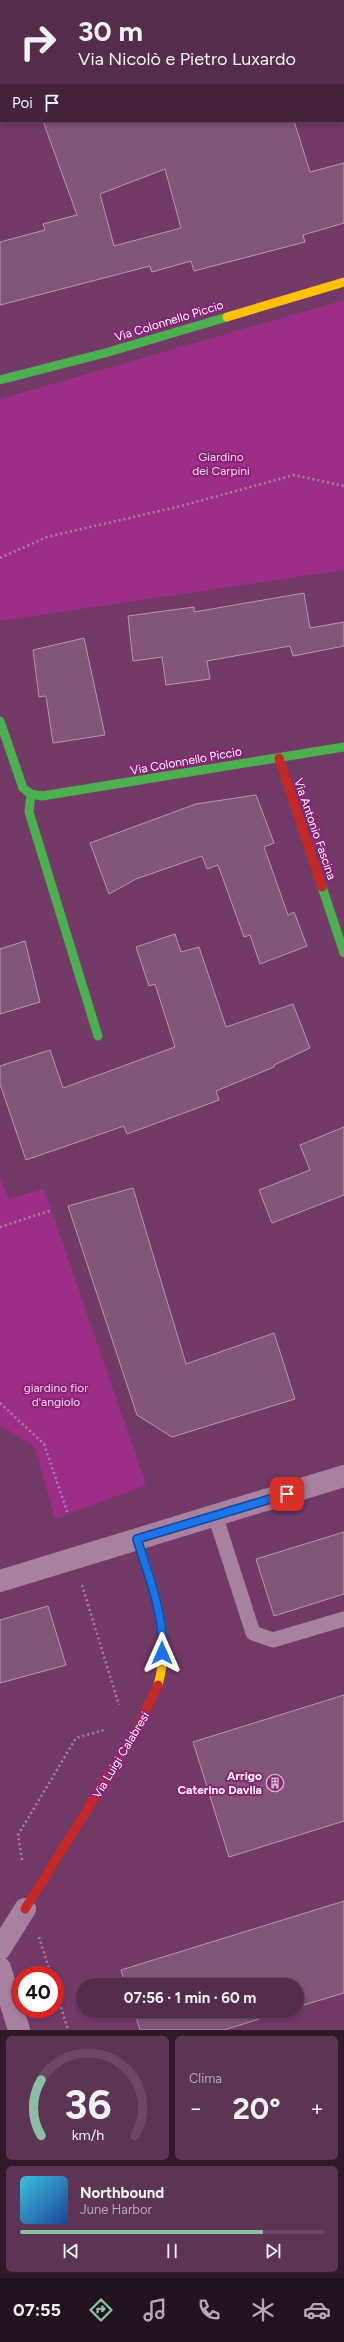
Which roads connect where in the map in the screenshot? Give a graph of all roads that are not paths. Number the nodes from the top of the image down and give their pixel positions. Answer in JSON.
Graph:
{"nodes":[{"id":1,"x":344,"y":282,"type":"edge"},
{"id":2,"x":0,"y":380,"type":"edge"},
{"id":3,"x":0,"y":721,"type":"edge"},
{"id":4,"x":344,"y":747,"type":"edge"},
{"id":5,"x":278,"y":758,"type":"junction"},
{"id":6,"x":31,"y":794,"type":"junction"},
{"id":7,"x":344,"y":952,"type":"edge"},
{"id":8,"x":98,"y":1036,"type":"dead end"},
{"id":9,"x":344,"y":1476,"type":"edge"},
{"id":10,"x":215,"y":1516,"type":"junction"},
{"id":11,"x":137,"y":1539,"type":"junction"},
{"id":12,"x":0,"y":1581,"type":"edge"},
{"id":13,"x":344,"y":1619,"type":"edge"},
{"id":14,"x":13,"y":1927,"type":"edge"},
{"id":15,"x":0,"y":1968,"type":"edge"},
{"id":16,"x":19,"y":2030,"type":"edge"}],
"edges":[{"from":1,"to":2,"type":"street","name":"Via Colonnello Piccio"},
{"from":3,"to":6,"type":"street"},
{"from":4,"to":5,"type":"street","name":"Via Colonnello Piccio"},
{"from":5,"to":6,"type":"street","name":"Via Colonnello Piccio"},
{"from":5,"to":7,"type":"street","name":"Via Antonio Fascina"},
{"from":6,"to":8,"type":"street"},
{"from":9,"to":10,"type":"street"},
{"from":10,"to":11,"type":"street"},
{"from":10,"to":13,"type":"lane"},
{"from":11,"to":12,"type":"street"},
{"from":11,"to":14,"type":"street","name":"Via Luigi Calabresi"},
{"from":15,"to":16,"type":"street"}]}
